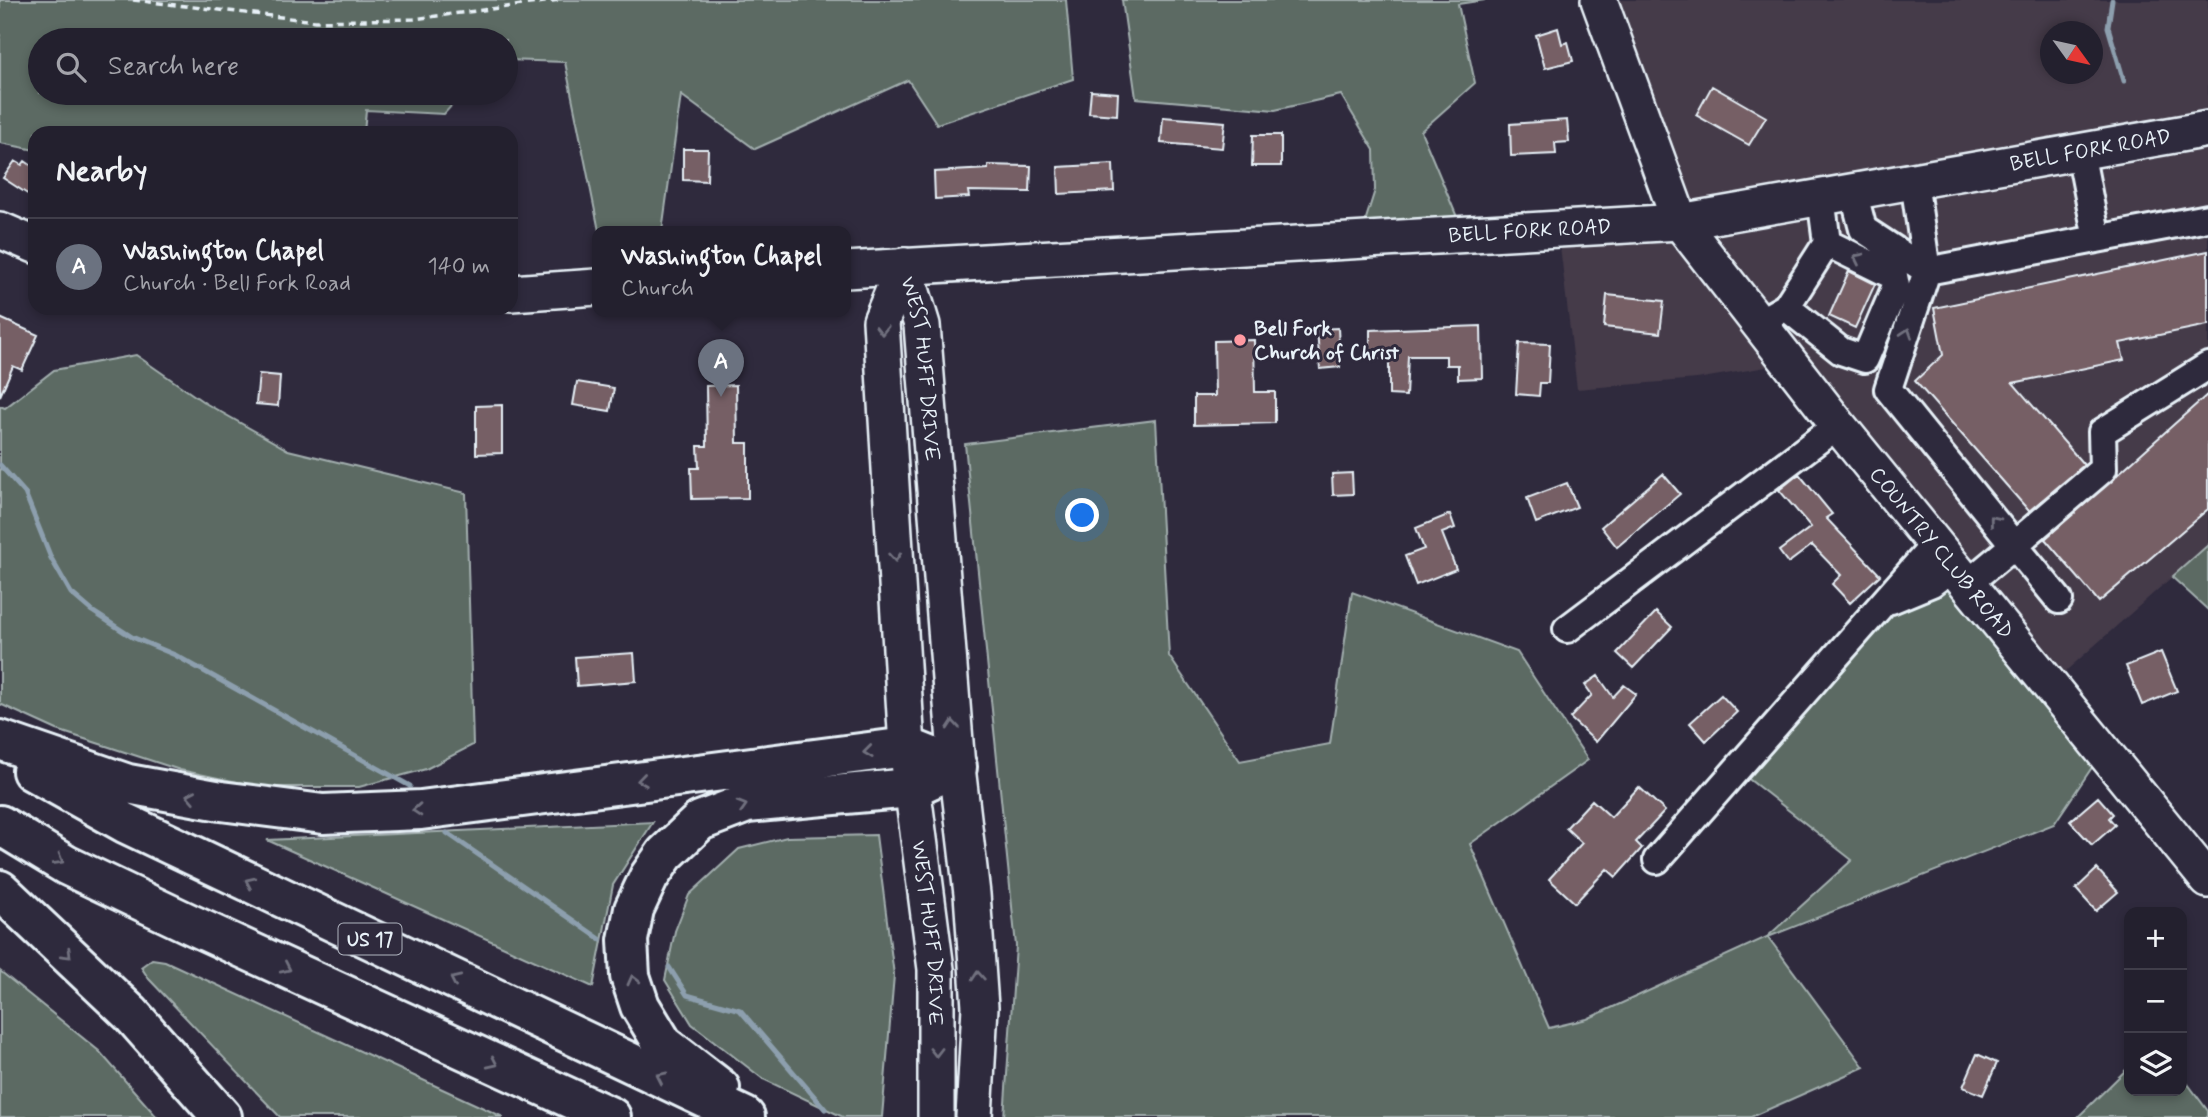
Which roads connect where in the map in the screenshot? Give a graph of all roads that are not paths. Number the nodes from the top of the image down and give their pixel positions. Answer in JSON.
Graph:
{"nodes":[{"id":1,"x":1599,"y":0,"type":"edge"},
{"id":2,"x":2208,"y":129,"type":"edge"},
{"id":3,"x":2080,"y":151,"type":"junction"},
{"id":4,"x":1914,"y":181,"type":"junction"},
{"id":5,"x":1837,"y":194,"type":"junction"},
{"id":6,"x":2208,"y":218,"type":"edge"},
{"id":7,"x":1680,"y":222,"type":"junction"},
{"id":8,"x":0,"y":230,"type":"edge"},
{"id":9,"x":2097,"y":239,"type":"junction"},
{"id":10,"x":28,"y":242,"type":"edge"},
{"id":11,"x":1827,"y":243,"type":"junction"},
{"id":12,"x":904,"y":266,"type":"junction"},
{"id":13,"x":851,"y":270,"type":"edge"},
{"id":14,"x":1927,"y":271,"type":"junction"},
{"id":15,"x":592,"y":287,"type":"edge"},
{"id":16,"x":518,"y":293,"type":"edge"},
{"id":17,"x":1772,"y":315,"type":"junction"},
{"id":18,"x":1865,"y":359,"type":"junction"},
{"id":19,"x":2208,"y":366,"type":"edge"},
{"id":20,"x":1888,"y":389,"type":"junction"},
{"id":21,"x":1838,"y":425,"type":"junction"},
{"id":22,"x":2014,"y":545,"type":"junction"},
{"id":23,"x":1952,"y":565,"type":"junction"},
{"id":24,"x":2059,"y":600,"type":"dead end"},
{"id":25,"x":1567,"y":629,"type":"dead end"},
{"id":26,"x":0,"y":740,"type":"edge"},
{"id":27,"x":907,"y":747,"type":"junction"},
{"id":28,"x":0,"y":752,"type":"edge"},
{"id":29,"x":957,"y":767,"type":"junction"},
{"id":30,"x":911,"y":788,"type":"junction"},
{"id":31,"x":0,"y":825,"type":"edge"},
{"id":32,"x":1657,"y":860,"type":"dead end"},
{"id":33,"x":2208,"y":880,"type":"edge"},
{"id":34,"x":0,"y":890,"type":"edge"},
{"id":35,"x":222,"y":1117,"type":"edge"},
{"id":36,"x":611,"y":1117,"type":"edge"},
{"id":37,"x":745,"y":1117,"type":"edge"},
{"id":38,"x":757,"y":1117,"type":"edge"},
{"id":39,"x":936,"y":1117,"type":"edge"},
{"id":40,"x":974,"y":1117,"type":"edge"}],
"edges":[{"from":1,"to":7,"type":"main road","name":"COUNTRY CLUB ROAD"},
{"from":2,"to":3,"type":"main road","name":"BELL FORK ROAD"},
{"from":3,"to":4,"type":"main road","name":"BELL FORK ROAD"},
{"from":3,"to":9,"type":"street"},
{"from":4,"to":5,"type":"main road","name":"BELL FORK ROAD"},
{"from":4,"to":14,"type":"street"},
{"from":5,"to":7,"type":"main road","name":"BELL FORK ROAD"},
{"from":5,"to":11,"type":"street"},
{"from":5,"to":14,"type":"street"},
{"from":6,"to":9,"type":"street"},
{"from":7,"to":12,"type":"main road","name":"BELL FORK ROAD"},
{"from":7,"to":17,"type":"main road","name":"COUNTRY CLUB ROAD"},
{"from":8,"to":10,"type":"main road"},
{"from":9,"to":14,"type":"street"},
{"from":11,"to":17,"type":"street"},
{"from":18,"to":11,"type":"street","one_way":true},
{"from":12,"to":13,"type":"main road","name":"BELL FORK ROAD"},
{"from":12,"to":27,"type":"main road","name":"WEST HUFF DRIVE","one_way":true},
{"from":29,"to":12,"type":"main road","name":"WEST HUFF DRIVE","one_way":true},
{"from":20,"to":14,"type":"street","one_way":true},
{"from":15,"to":16,"type":"main road"},
{"from":17,"to":18,"type":"street"},
{"from":17,"to":21,"type":"main road","name":"COUNTRY CLUB ROAD"},
{"from":18,"to":20,"type":"street"},
{"from":19,"to":22,"type":"street"},
{"from":22,"to":20,"type":"street","one_way":true},
{"from":21,"to":23,"type":"main road","name":"COUNTRY CLUB ROAD"},
{"from":21,"to":25,"type":"street"},
{"from":22,"to":23,"type":"street"},
{"from":22,"to":24,"type":"street"},
{"from":23,"to":32,"type":"street"},
{"from":23,"to":33,"type":"main road","name":"COUNTRY CLUB ROAD"},
{"from":27,"to":26,"type":"highway","one_way":true},
{"from":27,"to":29,"type":"highway"},
{"from":27,"to":30,"type":"main road","name":"WEST HUFF DRIVE"},
{"from":37,"to":28,"type":"highway","number":"US 17","one_way":true},
{"from":29,"to":30,"type":"highway"},
{"from":40,"to":29,"type":"main road","name":"WEST HUFF DRIVE","one_way":true},
{"from":38,"to":30,"type":"highway","one_way":true},
{"from":30,"to":39,"type":"main road","name":"WEST HUFF DRIVE","one_way":true},
{"from":31,"to":36,"type":"highway","one_way":true},
{"from":34,"to":35,"type":"highway","one_way":true}]}
